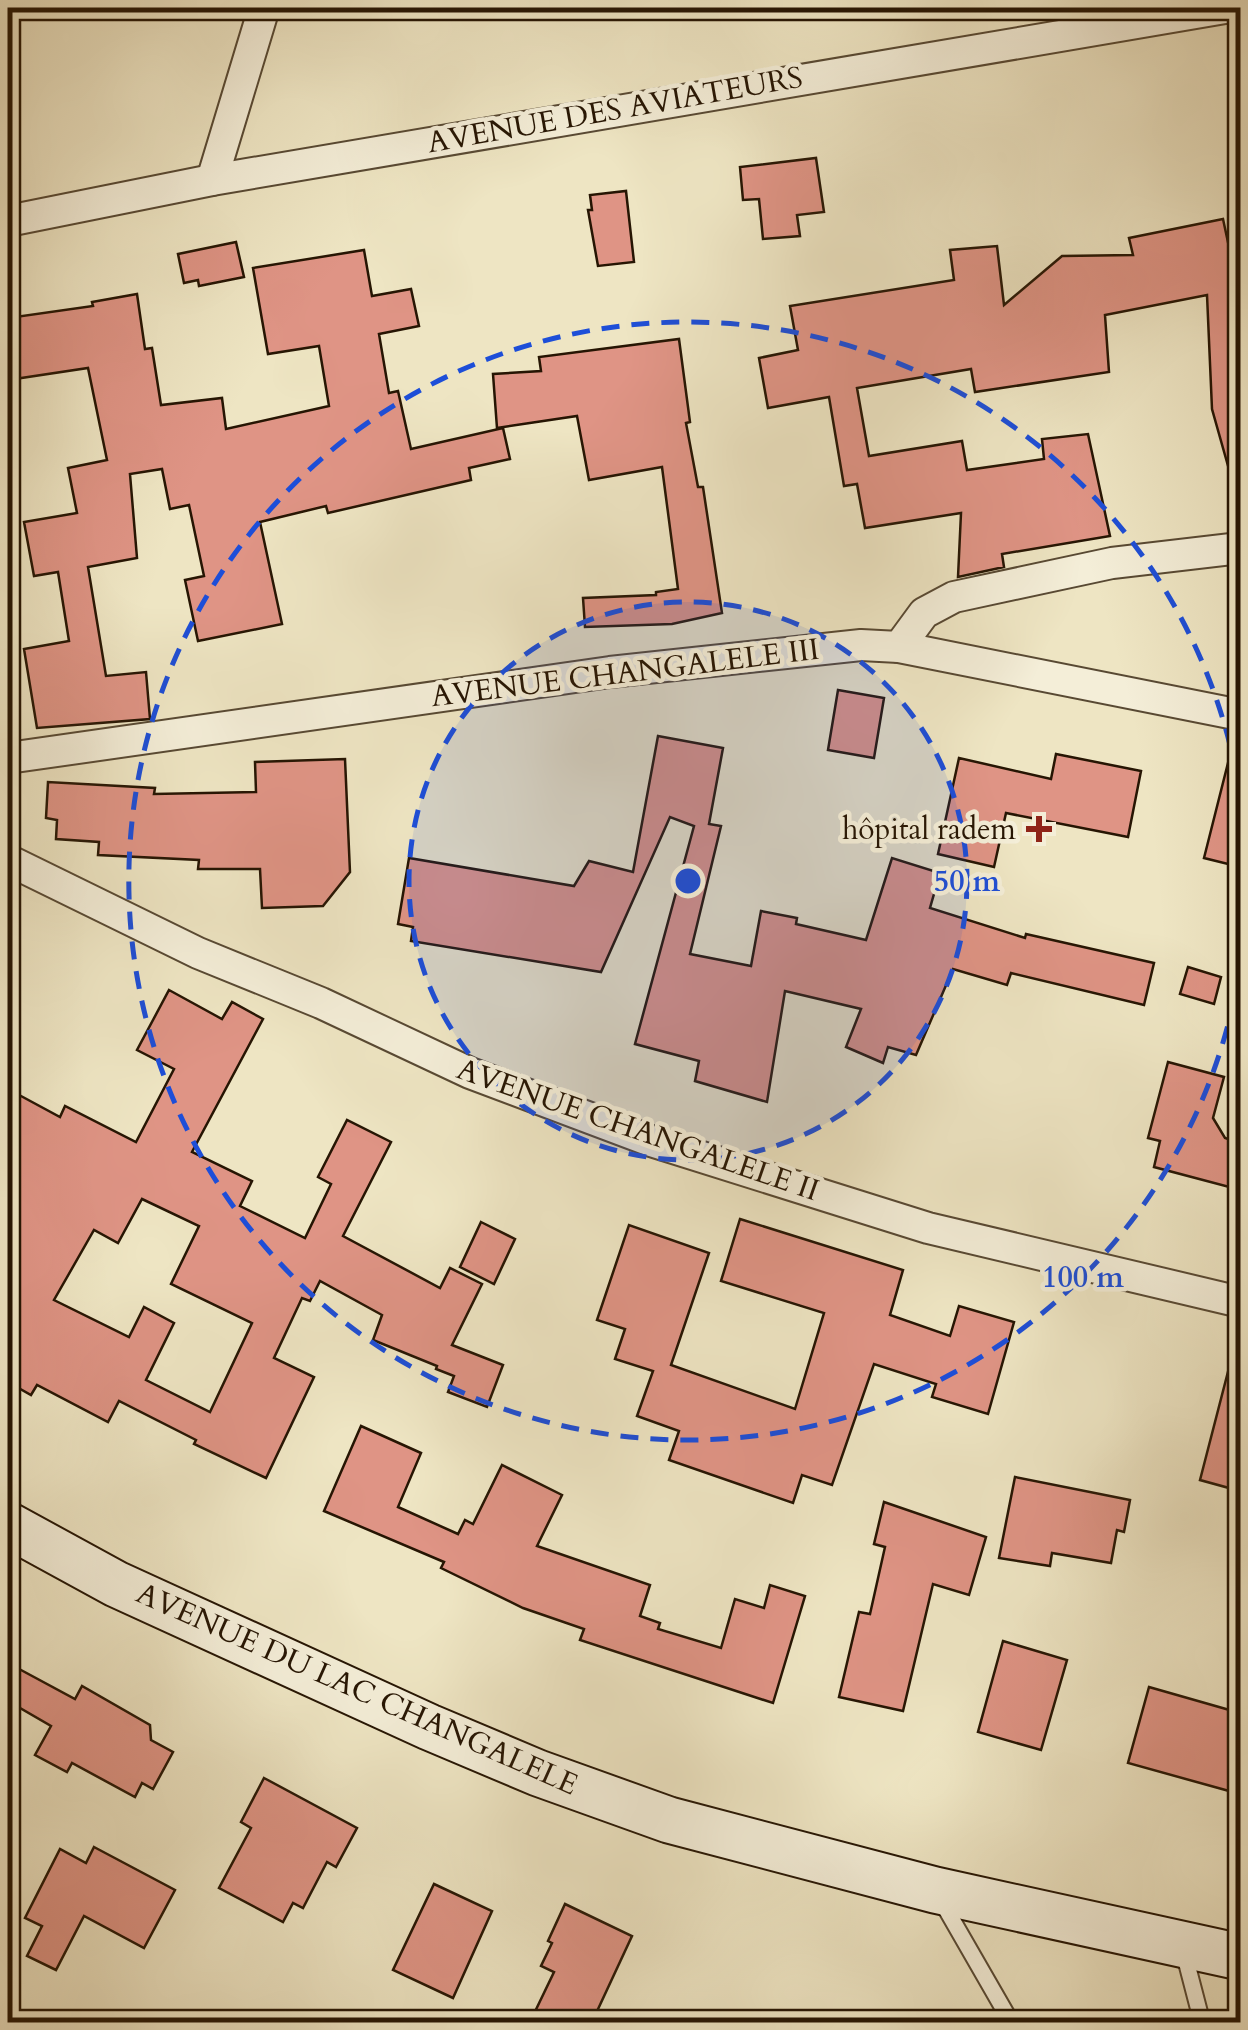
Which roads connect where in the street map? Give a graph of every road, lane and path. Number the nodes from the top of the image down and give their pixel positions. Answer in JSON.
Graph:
{"nodes":[{"id":1,"x":264,"y":8,"type":"edge"},
{"id":2,"x":1225,"y":8,"type":"edge"},
{"id":3,"x":212,"y":180,"type":"junction"},
{"id":4,"x":8,"y":222,"type":"edge"},
{"id":5,"x":1240,"y":548,"type":"edge"},
{"id":6,"x":900,"y":647,"type":"junction"},
{"id":7,"x":1240,"y":716,"type":"edge"},
{"id":8,"x":8,"y":758,"type":"edge"},
{"id":9,"x":8,"y":860,"type":"edge"},
{"id":10,"x":1240,"y":1302,"type":"edge"},
{"id":11,"x":8,"y":1525,"type":"edge"},
{"id":12,"x":935,"y":1890,"type":"junction"},
{"id":13,"x":1181,"y":1942,"type":"junction"},
{"id":14,"x":1240,"y":1957,"type":"edge"},
{"id":15,"x":1011,"y":2022,"type":"edge"},
{"id":16,"x":1202,"y":2022,"type":"edge"}],
"edges":[{"from":1,"to":3,"type":"street"},
{"from":2,"to":3,"type":"street","name":"AVENUE DES AVIATEURS"},
{"from":3,"to":4,"type":"street","name":"AVENUE DES AVIATEURS"},
{"from":5,"to":6,"type":"street"},
{"from":6,"to":7,"type":"street","name":"AVENUE CHANGALELE III"},
{"from":6,"to":8,"type":"street","name":"AVENUE CHANGALELE III"},
{"from":9,"to":10,"type":"street","name":"AVENUE CHANGALELE II"},
{"from":11,"to":12,"type":"street","name":"AVENUE DU LAC CHANGALELE"},
{"from":12,"to":13,"type":"street","name":"AVENUE DU LAC CHANGALELE"},
{"from":12,"to":15,"type":"lane"},
{"from":13,"to":14,"type":"street","name":"AVENUE DU LAC CHANGALELE"},
{"from":13,"to":16,"type":"lane"}]}
